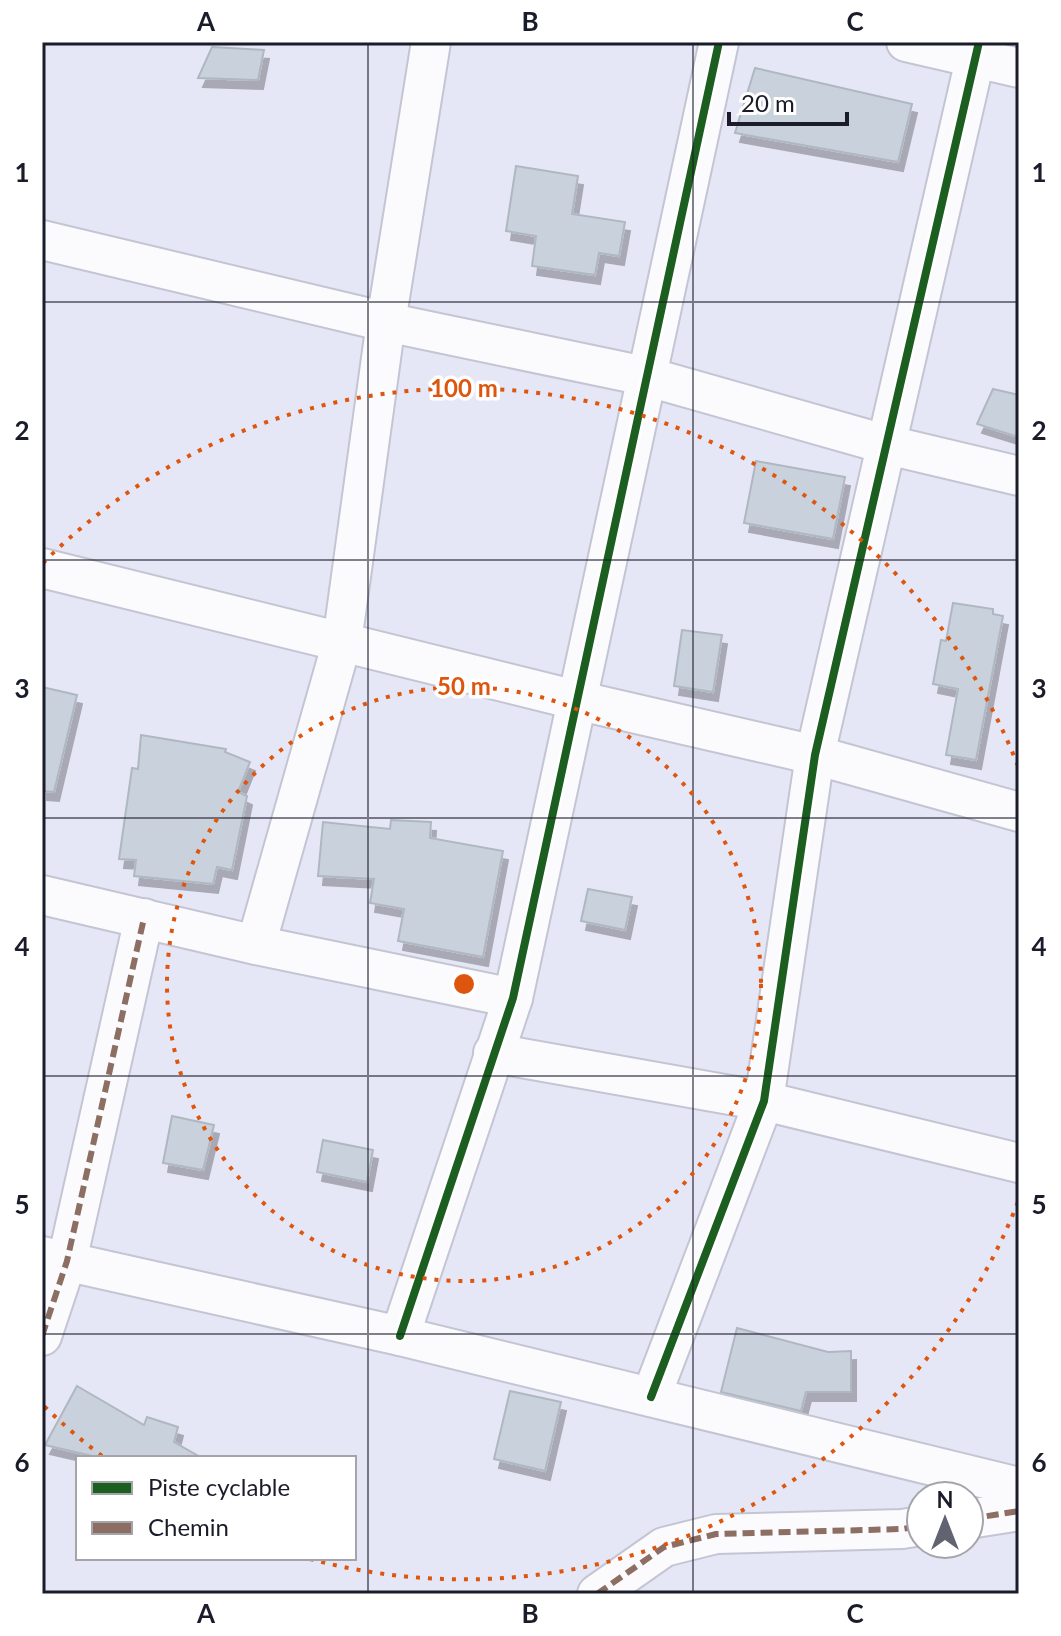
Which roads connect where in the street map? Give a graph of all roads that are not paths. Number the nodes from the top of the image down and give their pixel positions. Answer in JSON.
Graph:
{"nodes":[{"id":1,"x":431,"y":42,"type":"edge"},
{"id":2,"x":719,"y":42,"type":"edge"},
{"id":3,"x":906,"y":42,"type":"edge"},
{"id":4,"x":977,"y":49,"type":"edge"},
{"id":5,"x":1019,"y":68,"type":"edge"},
{"id":6,"x":42,"y":240,"type":"edge"},
{"id":7,"x":386,"y":322,"type":"junction"},
{"id":8,"x":645,"y":376,"type":"junction"},
{"id":9,"x":888,"y":445,"type":"junction"},
{"id":10,"x":1019,"y":476,"type":"edge"},
{"id":11,"x":42,"y":568,"type":"edge"},
{"id":12,"x":342,"y":642,"type":"junction"},
{"id":13,"x":576,"y":700,"type":"junction"},
{"id":14,"x":815,"y":755,"type":"junction"},
{"id":15,"x":1019,"y":812,"type":"edge"},
{"id":16,"x":42,"y":895,"type":"edge"},
{"id":17,"x":144,"y":918,"type":"junction"},
{"id":18,"x":256,"y":945,"type":"junction"},
{"id":19,"x":513,"y":998,"type":"junction"},
{"id":20,"x":493,"y":1053,"type":"junction"},
{"id":21,"x":764,"y":1101,"type":"junction"},
{"id":22,"x":1019,"y":1163,"type":"edge"},
{"id":23,"x":54,"y":1258,"type":"edge"},
{"id":24,"x":42,"y":1336,"type":"edge"},
{"id":25,"x":400,"y":1336,"type":"junction"},
{"id":26,"x":651,"y":1397,"type":"junction"},
{"id":27,"x":1019,"y":1487,"type":"edge"},
{"id":28,"x":1019,"y":1511,"type":"edge"},
{"id":29,"x":985,"y":1516,"type":"edge"},
{"id":30,"x":905,"y":1528,"type":"edge"},
{"id":31,"x":597,"y":1594,"type":"edge"}],
"edges":[{"from":1,"to":7,"type":"street"},
{"from":2,"to":8,"type":"street"},
{"from":3,"to":4,"type":"street"},
{"from":4,"to":5,"type":"street"},
{"from":4,"to":9,"type":"street"},
{"from":6,"to":7,"type":"street"},
{"from":7,"to":8,"type":"street"},
{"from":7,"to":12,"type":"street"},
{"from":8,"to":9,"type":"street"},
{"from":8,"to":13,"type":"street"},
{"from":9,"to":10,"type":"street"},
{"from":9,"to":14,"type":"street"},
{"from":11,"to":12,"type":"street"},
{"from":12,"to":13,"type":"street"},
{"from":12,"to":18,"type":"street"},
{"from":13,"to":14,"type":"street"},
{"from":13,"to":19,"type":"street"},
{"from":14,"to":15,"type":"street"},
{"from":14,"to":21,"type":"street"},
{"from":16,"to":17,"type":"street"},
{"from":17,"to":18,"type":"street"},
{"from":17,"to":23,"type":"street"},
{"from":18,"to":19,"type":"street"},
{"from":19,"to":20,"type":"street"},
{"from":20,"to":21,"type":"street"},
{"from":20,"to":25,"type":"street"},
{"from":21,"to":22,"type":"street"},
{"from":21,"to":26,"type":"street"},
{"from":23,"to":24,"type":"street"},
{"from":23,"to":25,"type":"street"},
{"from":25,"to":26,"type":"street"},
{"from":26,"to":27,"type":"street"},
{"from":28,"to":29,"type":"street"},
{"from":30,"to":31,"type":"street"}]}
